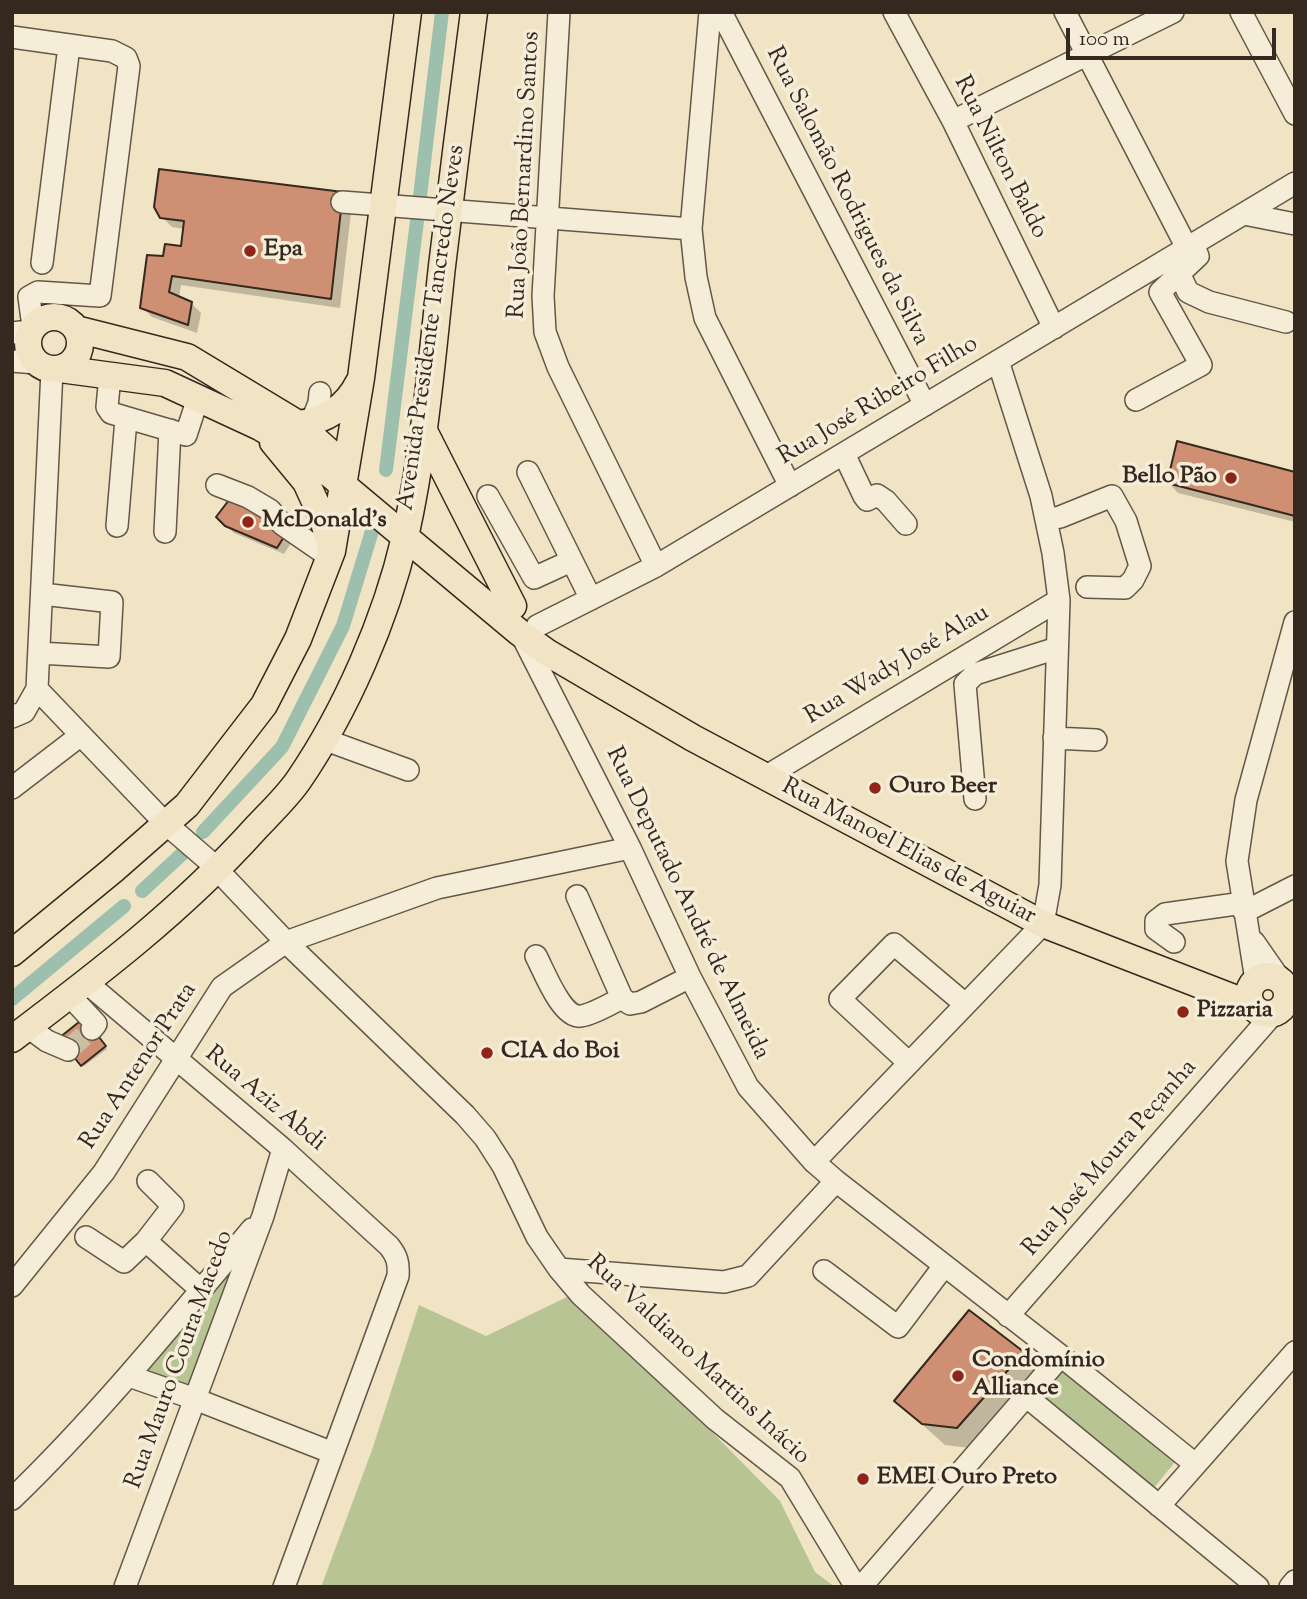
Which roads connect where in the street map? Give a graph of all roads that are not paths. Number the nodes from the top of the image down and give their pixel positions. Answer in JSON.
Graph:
{"nodes":[{"id":1,"x":408,"y":12,"type":"edge"},
{"id":2,"x":474,"y":12,"type":"edge"},
{"id":3,"x":559,"y":12,"type":"edge"},
{"id":4,"x":710,"y":12,"type":"edge"},
{"id":5,"x":721,"y":12,"type":"edge"},
{"id":6,"x":894,"y":12,"type":"edge"},
{"id":7,"x":1065,"y":12,"type":"edge"},
{"id":8,"x":1173,"y":12,"type":"edge"},
{"id":9,"x":1241,"y":12,"type":"edge"},
{"id":10,"x":12,"y":37,"type":"edge"},
{"id":11,"x":69,"y":46,"type":"junction"},
{"id":12,"x":1088,"y":55,"type":"junction"},
{"id":13,"x":1295,"y":114,"type":"edge"},
{"id":14,"x":953,"y":121,"type":"junction"},
{"id":15,"x":1295,"y":183,"type":"edge"},
{"id":16,"x":344,"y":202,"type":"dead end"},
{"id":17,"x":392,"y":205,"type":"junction"},
{"id":18,"x":444,"y":211,"type":"junction"},
{"id":19,"x":1244,"y":214,"type":"junction"},
{"id":20,"x":548,"y":217,"type":"junction"},
{"id":21,"x":1295,"y":224,"type":"edge"},
{"id":22,"x":691,"y":229,"type":"junction"},
{"id":23,"x":1190,"y":246,"type":"junction"},
{"id":24,"x":42,"y":263,"type":"dead end"},
{"id":25,"x":1180,"y":275,"type":"junction"},
{"id":26,"x":1286,"y":322,"type":"dead end"},
{"id":27,"x":1054,"y":328,"type":"junction"},
{"id":28,"x":25,"y":330,"type":"edge"},
{"id":29,"x":76,"y":330,"type":"junction"},
{"id":30,"x":187,"y":357,"type":"junction"},
{"id":31,"x":998,"y":361,"type":"junction"},
{"id":32,"x":40,"y":366,"type":"edge"},
{"id":33,"x":110,"y":376,"type":"junction"},
{"id":34,"x":361,"y":378,"type":"junction"},
{"id":35,"x":164,"y":383,"type":"junction"},
{"id":36,"x":320,"y":393,"type":"dead end"},
{"id":37,"x":198,"y":398,"type":"junction"},
{"id":38,"x":1136,"y":400,"type":"dead end"},
{"id":39,"x":925,"y":405,"type":"junction"},
{"id":40,"x":126,"y":419,"type":"junction"},
{"id":41,"x":304,"y":424,"type":"junction"},
{"id":42,"x":260,"y":427,"type":"junction"},
{"id":43,"x":170,"y":430,"type":"junction"},
{"id":44,"x":424,"y":431,"type":"junction"},
{"id":45,"x":844,"y":454,"type":"junction"},
{"id":46,"x":528,"y":472,"type":"dead end"},
{"id":47,"x":344,"y":477,"type":"junction"},
{"id":48,"x":217,"y":485,"type":"dead end"},
{"id":49,"x":790,"y":486,"type":"junction"},
{"id":50,"x":488,"y":496,"type":"dead end"},
{"id":51,"x":1046,"y":520,"type":"junction"},
{"id":52,"x":906,"y":524,"type":"dead end"},
{"id":53,"x":117,"y":526,"type":"dead end"},
{"id":54,"x":406,"y":528,"type":"junction"},
{"id":55,"x":165,"y":532,"type":"dead end"},
{"id":56,"x":331,"y":554,"type":"junction"},
{"id":57,"x":571,"y":561,"type":"junction"},
{"id":58,"x":397,"y":564,"type":"junction"},
{"id":59,"x":438,"y":564,"type":"junction"},
{"id":60,"x":656,"y":566,"type":"junction"},
{"id":61,"x":1087,"y":587,"type":"dead end"},
{"id":62,"x":42,"y":594,"type":"junction"},
{"id":63,"x":591,"y":599,"type":"junction"},
{"id":64,"x":1059,"y":600,"type":"junction"},
{"id":65,"x":513,"y":606,"type":"junction"},
{"id":66,"x":1295,"y":622,"type":"edge"},
{"id":67,"x":528,"y":630,"type":"junction"},
{"id":68,"x":1057,"y":648,"type":"junction"},
{"id":69,"x":39,"y":653,"type":"junction"},
{"id":70,"x":37,"y":689,"type":"junction"},
{"id":71,"x":12,"y":718,"type":"edge"},
{"id":72,"x":81,"y":735,"type":"junction"},
{"id":73,"x":1055,"y":738,"type":"junction"},
{"id":74,"x":323,"y":739,"type":"junction"},
{"id":75,"x":1096,"y":740,"type":"dead end"},
{"id":76,"x":408,"y":770,"type":"dead end"},
{"id":77,"x":765,"y":777,"type":"junction"},
{"id":78,"x":12,"y":788,"type":"edge"},
{"id":79,"x":975,"y":799,"type":"dead end"},
{"id":80,"x":172,"y":830,"type":"junction"},
{"id":81,"x":630,"y":848,"type":"junction"},
{"id":82,"x":210,"y":864,"type":"junction"},
{"id":83,"x":1295,"y":886,"type":"edge"},
{"id":84,"x":577,"y":896,"type":"dead end"},
{"id":85,"x":1244,"y":908,"type":"junction"},
{"id":86,"x":1043,"y":924,"type":"junction"},
{"id":87,"x":286,"y":942,"type":"junction"},
{"id":88,"x":1174,"y":943,"type":"dead end"},
{"id":89,"x":12,"y":953,"type":"edge"},
{"id":90,"x":536,"y":956,"type":"dead end"},
{"id":91,"x":690,"y":977,"type":"junction"},
{"id":92,"x":79,"y":989,"type":"junction"},
{"id":93,"x":622,"y":998,"type":"junction"},
{"id":94,"x":1272,"y":1000,"type":"edge"},
{"id":95,"x":965,"y":1004,"type":"junction"},
{"id":96,"x":92,"y":1029,"type":"dead end"},
{"id":97,"x":20,"y":1033,"type":"edge"},
{"id":98,"x":68,"y":1049,"type":"dead end"},
{"id":99,"x":176,"y":1060,"type":"junction"},
{"id":100,"x":909,"y":1063,"type":"junction"},
{"id":101,"x":283,"y":1149,"type":"junction"},
{"id":102,"x":814,"y":1161,"type":"junction"},
{"id":103,"x":148,"y":1181,"type":"dead end"},
{"id":104,"x":836,"y":1181,"type":"junction"},
{"id":105,"x":263,"y":1216,"type":"junction"},
{"id":106,"x":86,"y":1237,"type":"dead end"},
{"id":107,"x":146,"y":1241,"type":"junction"},
{"id":108,"x":944,"y":1265,"type":"junction"},
{"id":109,"x":559,"y":1269,"type":"junction"},
{"id":110,"x":824,"y":1271,"type":"dead end"},
{"id":111,"x":12,"y":1286,"type":"edge"},
{"id":112,"x":201,"y":1290,"type":"junction"},
{"id":113,"x":1008,"y":1316,"type":"junction"},
{"id":114,"x":1295,"y":1352,"type":"edge"},
{"id":115,"x":1061,"y":1356,"type":"junction"},
{"id":116,"x":129,"y":1376,"type":"junction"},
{"id":117,"x":1027,"y":1397,"type":"junction"},
{"id":118,"x":195,"y":1399,"type":"junction"},
{"id":119,"x":333,"y":1453,"type":"junction"},
{"id":120,"x":1195,"y":1464,"type":"junction"},
{"id":121,"x":12,"y":1499,"type":"edge"},
{"id":122,"x":1159,"y":1506,"type":"junction"},
{"id":123,"x":1295,"y":1581,"type":"edge"},
{"id":124,"x":125,"y":1587,"type":"edge"},
{"id":125,"x":284,"y":1587,"type":"edge"},
{"id":126,"x":856,"y":1587,"type":"edge"},
{"id":127,"x":862,"y":1587,"type":"edge"},
{"id":128,"x":1258,"y":1587,"type":"edge"},
{"id":129,"x":1290,"y":1587,"type":"edge"}],
"edges":[{"from":1,"to":17,"type":"main road"},
{"from":2,"to":18,"type":"main road","name":"Avenida Presidente Tancredo Neves"},
{"from":3,"to":20,"type":"street","name":"Rua João Bernardino Santos"},
{"from":4,"to":22,"type":"street"},
{"from":5,"to":39,"type":"street","name":"Rua Salomão Rodrigues da Silva"},
{"from":6,"to":14,"type":"street","name":"Rua Nilton Baldo"},
{"from":7,"to":12,"type":"street"},
{"from":8,"to":12,"type":"street"},
{"from":9,"to":13,"type":"street"},
{"from":10,"to":11,"type":"street"},
{"from":11,"to":24,"type":"street"},
{"from":11,"to":28,"type":"street"},
{"from":12,"to":14,"type":"street"},
{"from":12,"to":23,"type":"street"},
{"from":14,"to":27,"type":"street","name":"Rua Nilton Baldo"},
{"from":15,"to":19,"type":"street","name":"Rua José Ribeiro Filho"},
{"from":16,"to":17,"type":"street"},
{"from":17,"to":18,"type":"street"},
{"from":17,"to":34,"type":"main road"},
{"from":18,"to":20,"type":"street"},
{"from":18,"to":44,"type":"main road","name":"Avenida Presidente Tancredo Neves"},
{"from":19,"to":21,"type":"street"},
{"from":19,"to":23,"type":"street","name":"Rua José Ribeiro Filho"},
{"from":20,"to":22,"type":"street"},
{"from":20,"to":60,"type":"street","name":"Rua João Bernardino Santos"},
{"from":22,"to":49,"type":"street"},
{"from":23,"to":25,"type":"street"},
{"from":23,"to":27,"type":"street","name":"Rua José Ribeiro Filho"},
{"from":25,"to":26,"type":"street"},
{"from":25,"to":38,"type":"street"},
{"from":27,"to":31,"type":"street","name":"Rua José Ribeiro Filho"},
{"from":28,"to":29,"type":"main road"},
{"from":28,"to":32,"type":"main road"},
{"from":29,"to":30,"type":"main road"},
{"from":29,"to":32,"type":"main road"},
{"from":30,"to":35,"type":"main road"},
{"from":30,"to":41,"type":"main road"},
{"from":31,"to":39,"type":"street","name":"Rua José Ribeiro Filho"},
{"from":31,"to":51,"type":"street"},
{"from":32,"to":33,"type":"main road"},
{"from":32,"to":62,"type":"street"},
{"from":33,"to":35,"type":"main road"},
{"from":33,"to":40,"type":"street"},
{"from":34,"to":41,"type":"main road"},
{"from":34,"to":47,"type":"main road"},
{"from":35,"to":37,"type":"main road"},
{"from":36,"to":41,"type":"street"},
{"from":37,"to":42,"type":"main road"},
{"from":37,"to":43,"type":"street"},
{"from":39,"to":45,"type":"street","name":"Rua José Ribeiro Filho"},
{"from":40,"to":43,"type":"street"},
{"from":40,"to":53,"type":"street"},
{"from":41,"to":47,"type":"main road"},
{"from":42,"to":47,"type":"main road"},
{"from":42,"to":56,"type":"main road"},
{"from":43,"to":55,"type":"street"},
{"from":44,"to":54,"type":"main road","name":"Avenida Presidente Tancredo Neves"},
{"from":44,"to":65,"type":"main road"},
{"from":45,"to":49,"type":"street","name":"Rua José Ribeiro Filho"},
{"from":45,"to":52,"type":"street"},
{"from":46,"to":57,"type":"street"},
{"from":47,"to":54,"type":"main road","name":"Rua Manoel Elias de Aguiar"},
{"from":47,"to":56,"type":"main road"},
{"from":48,"to":56,"type":"street"},
{"from":49,"to":60,"type":"street","name":"Rua José Ribeiro Filho"},
{"from":50,"to":57,"type":"street"},
{"from":51,"to":61,"type":"street"},
{"from":51,"to":64,"type":"street"},
{"from":54,"to":58,"type":"main road","name":"Avenida Presidente Tancredo Neves"},
{"from":54,"to":59,"type":"main road","name":"Rua Manoel Elias de Aguiar"},
{"from":54,"to":65,"type":"main road","name":"Rua Manoel Elias de Aguiar"},
{"from":56,"to":80,"type":"main road"},
{"from":57,"to":63,"type":"street"},
{"from":58,"to":59,"type":"main road"},
{"from":58,"to":74,"type":"main road","name":"Avenida Presidente Tancredo Neves"},
{"from":59,"to":67,"type":"main road","name":"Rua Manoel Elias de Aguiar"},
{"from":60,"to":63,"type":"street","name":"Rua José Ribeiro Filho"},
{"from":62,"to":69,"type":"street"},
{"from":62,"to":69,"type":"street"},
{"from":63,"to":67,"type":"street","name":"Rua José Ribeiro Filho"},
{"from":64,"to":68,"type":"street"},
{"from":64,"to":77,"type":"street","name":"Rua Wady José Alau"},
{"from":65,"to":67,"type":"main road","name":"Rua Manoel Elias de Aguiar"},
{"from":66,"to":85,"type":"street"},
{"from":67,"to":77,"type":"main road","name":"Rua Manoel Elias de Aguiar"},
{"from":67,"to":81,"type":"street","name":"Rua Deputado André de Almeida"},
{"from":68,"to":73,"type":"street"},
{"from":68,"to":79,"type":"street"},
{"from":69,"to":70,"type":"street"},
{"from":70,"to":71,"type":"street"},
{"from":70,"to":72,"type":"street","name":"Rua Valdiano Martins Inácio"},
{"from":72,"to":78,"type":"street"},
{"from":72,"to":80,"type":"street","name":"Rua Valdiano Martins Inácio"},
{"from":73,"to":75,"type":"street"},
{"from":73,"to":86,"type":"street"},
{"from":74,"to":76,"type":"street"},
{"from":74,"to":82,"type":"main road","name":"Avenida Presidente Tancredo Neves"},
{"from":77,"to":86,"type":"main road","name":"Rua Manoel Elias de Aguiar"},
{"from":80,"to":82,"type":"street","name":"Rua Valdiano Martins Inácio"},
{"from":80,"to":89,"type":"main road"},
{"from":81,"to":87,"type":"street","name":"Rua Antenor Prata"},
{"from":81,"to":91,"type":"street","name":"Rua Deputado André de Almeida"},
{"from":82,"to":87,"type":"street","name":"Rua Valdiano Martins Inácio"},
{"from":82,"to":92,"type":"main road","name":"Avenida Presidente Tancredo Neves"},
{"from":83,"to":85,"type":"street"},
{"from":84,"to":93,"type":"street"},
{"from":85,"to":88,"type":"street"},
{"from":85,"to":94,"type":"street"},
{"from":86,"to":94,"type":"main road","name":"Rua Manoel Elias de Aguiar"},
{"from":86,"to":95,"type":"street"},
{"from":87,"to":99,"type":"street","name":"Rua Antenor Prata"},
{"from":87,"to":109,"type":"street","name":"Rua Valdiano Martins Inácio"},
{"from":90,"to":93,"type":"street"},
{"from":91,"to":93,"type":"street"},
{"from":91,"to":102,"type":"street","name":"Rua Deputado André de Almeida"},
{"from":92,"to":96,"type":"street"},
{"from":92,"to":97,"type":"main road","name":"Avenida Presidente Tancredo Neves"},
{"from":92,"to":99,"type":"street","name":"Rua Aziz Abdi"},
{"from":94,"to":113,"type":"street","name":"Rua José Moura Peçanha"},
{"from":95,"to":100,"type":"street"},
{"from":95,"to":100,"type":"street"},
{"from":97,"to":98,"type":"street"},
{"from":99,"to":101,"type":"street","name":"Rua Aziz Abdi"},
{"from":99,"to":111,"type":"street","name":"Rua Antenor Prata"},
{"from":100,"to":102,"type":"street"},
{"from":101,"to":105,"type":"street","name":"Rua Mauro Coura Macedo"},
{"from":101,"to":119,"type":"street","name":"Rua Aziz Abdi"},
{"from":102,"to":104,"type":"street","name":"Rua Deputado André de Almeida"},
{"from":103,"to":107,"type":"street"},
{"from":104,"to":108,"type":"street","name":"Rua Deputado André de Almeida"},
{"from":104,"to":109,"type":"street"},
{"from":105,"to":112,"type":"street"},
{"from":105,"to":118,"type":"street","name":"Rua Mauro Coura Macedo"},
{"from":106,"to":107,"type":"street"},
{"from":107,"to":112,"type":"street"},
{"from":108,"to":110,"type":"street"},
{"from":108,"to":113,"type":"street","name":"Rua Deputado André de Almeida"},
{"from":109,"to":126,"type":"street","name":"Rua Valdiano Martins Inácio"},
{"from":112,"to":116,"type":"street"},
{"from":113,"to":115,"type":"street","name":"Rua Deputado André de Almeida"},
{"from":114,"to":120,"type":"street"},
{"from":115,"to":117,"type":"street"},
{"from":115,"to":120,"type":"street","name":"Rua Deputado André de Almeida"},
{"from":116,"to":118,"type":"street"},
{"from":116,"to":121,"type":"street"},
{"from":117,"to":122,"type":"street"},
{"from":117,"to":127,"type":"street"},
{"from":118,"to":119,"type":"street"},
{"from":118,"to":124,"type":"street","name":"Rua Mauro Coura Macedo"},
{"from":119,"to":125,"type":"street"},
{"from":120,"to":122,"type":"street"},
{"from":122,"to":128,"type":"street"},
{"from":123,"to":129,"type":"street"}]}
